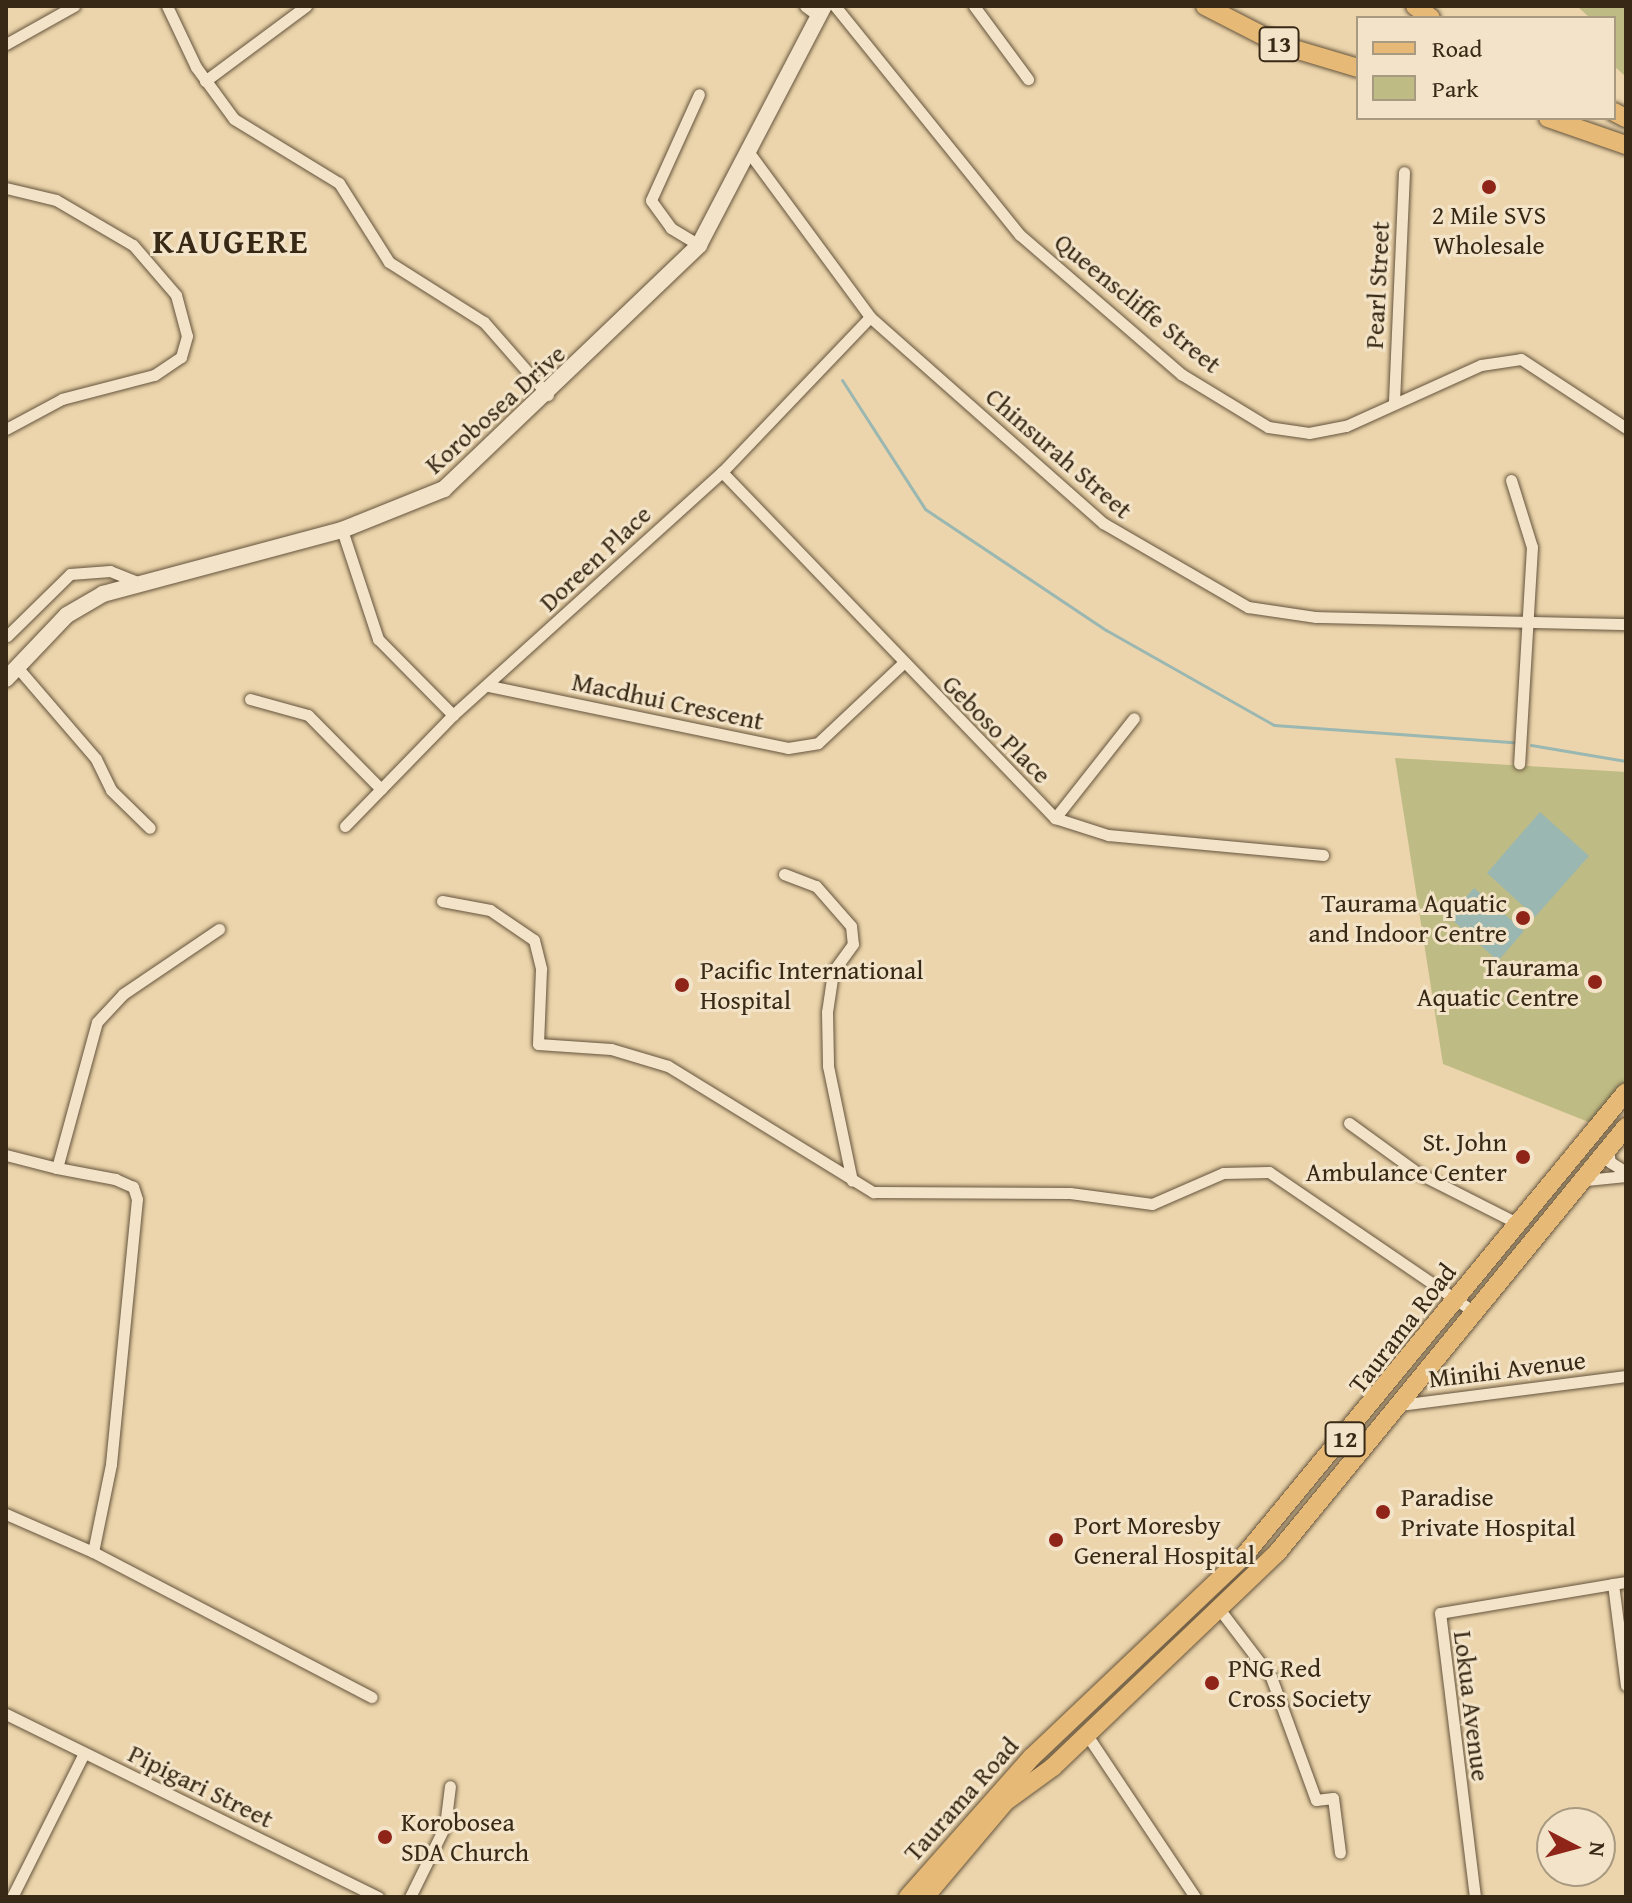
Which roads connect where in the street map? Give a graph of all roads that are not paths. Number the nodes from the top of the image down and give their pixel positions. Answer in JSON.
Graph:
{"nodes":[{"id":1,"x":74,"y":6,"type":"edge"},
{"id":2,"x":167,"y":6,"type":"edge"},
{"id":3,"x":306,"y":6,"type":"edge"},
{"id":4,"x":835,"y":6,"type":"edge"},
{"id":5,"x":974,"y":6,"type":"edge"},
{"id":6,"x":1205,"y":6,"type":"edge"},
{"id":7,"x":816,"y":9,"type":"edge"},
{"id":8,"x":6,"y":44,"type":"edge"},
{"id":9,"x":1356,"y":67,"type":"edge"},
{"id":10,"x":1028,"y":79,"type":"dead end"},
{"id":11,"x":205,"y":81,"type":"junction"},
{"id":12,"x":699,"y":94,"type":"dead end"},
{"id":13,"x":1554,"y":120,"type":"edge"},
{"id":14,"x":1626,"y":145,"type":"edge"},
{"id":15,"x":750,"y":154,"type":"junction"},
{"id":16,"x":1404,"y":172,"type":"dead end"},
{"id":17,"x":6,"y":188,"type":"edge"},
{"id":18,"x":699,"y":245,"type":"junction"},
{"id":19,"x":870,"y":317,"type":"junction"},
{"id":20,"x":548,"y":395,"type":"junction"},
{"id":21,"x":1394,"y":401,"type":"junction"},
{"id":22,"x":1626,"y":428,"type":"edge"},
{"id":23,"x":6,"y":429,"type":"edge"},
{"id":24,"x":722,"y":472,"type":"junction"},
{"id":25,"x":1511,"y":480,"type":"dead end"},
{"id":26,"x":342,"y":530,"type":"junction"},
{"id":27,"x":135,"y":581,"type":"junction"},
{"id":28,"x":1527,"y":622,"type":"junction"},
{"id":29,"x":1626,"y":624,"type":"edge"},
{"id":30,"x":7,"y":636,"type":"edge"},
{"id":31,"x":902,"y":664,"type":"junction"},
{"id":32,"x":11,"y":673,"type":"edge"},
{"id":33,"x":489,"y":686,"type":"junction"},
{"id":34,"x":250,"y":699,"type":"dead end"},
{"id":35,"x":453,"y":715,"type":"junction"},
{"id":36,"x":1134,"y":718,"type":"dead end"},
{"id":37,"x":1519,"y":764,"type":"dead end"},
{"id":38,"x":381,"y":789,"type":"junction"},
{"id":39,"x":1055,"y":818,"type":"junction"},
{"id":40,"x":345,"y":826,"type":"dead end"},
{"id":41,"x":150,"y":828,"type":"dead end"},
{"id":42,"x":1323,"y":855,"type":"dead end"},
{"id":43,"x":784,"y":874,"type":"dead end"},
{"id":44,"x":442,"y":901,"type":"dead end"},
{"id":45,"x":219,"y":929,"type":"dead end"},
{"id":46,"x":1626,"y":1092,"type":"edge"},
{"id":47,"x":1349,"y":1123,"type":"dead end"},
{"id":48,"x":1626,"y":1127,"type":"edge"},
{"id":49,"x":1608,"y":1151,"type":"junction"},
{"id":50,"x":6,"y":1155,"type":"edge"},
{"id":51,"x":57,"y":1168,"type":"junction"},
{"id":52,"x":1560,"y":1171,"type":"junction"},
{"id":53,"x":1626,"y":1174,"type":"edge"},
{"id":54,"x":852,"y":1181,"type":"junction"},
{"id":55,"x":1582,"y":1184,"type":"junction"},
{"id":56,"x":1517,"y":1223,"type":"junction"},
{"id":57,"x":1454,"y":1304,"type":"junction"},
{"id":58,"x":1474,"y":1312,"type":"junction"},
{"id":59,"x":1626,"y":1376,"type":"edge"},
{"id":60,"x":1394,"y":1405,"type":"junction"},
{"id":61,"x":6,"y":1514,"type":"edge"},
{"id":62,"x":93,"y":1552,"type":"junction"},
{"id":63,"x":1620,"y":1583,"type":"edge"},
{"id":64,"x":1220,"y":1610,"type":"junction"},
{"id":65,"x":1626,"y":1685,"type":"edge"},
{"id":66,"x":371,"y":1697,"type":"dead end"},
{"id":67,"x":6,"y":1714,"type":"edge"},
{"id":68,"x":1087,"y":1735,"type":"junction"},
{"id":69,"x":84,"y":1753,"type":"junction"},
{"id":70,"x":450,"y":1786,"type":"dead end"},
{"id":71,"x":1340,"y":1853,"type":"dead end"},
{"id":72,"x":6,"y":1893,"type":"edge"},
{"id":73,"x":13,"y":1897,"type":"edge"},
{"id":74,"x":378,"y":1897,"type":"edge"},
{"id":75,"x":410,"y":1897,"type":"edge"},
{"id":76,"x":908,"y":1897,"type":"edge"},
{"id":77,"x":925,"y":1897,"type":"edge"},
{"id":78,"x":1195,"y":1897,"type":"edge"},
{"id":79,"x":1475,"y":1897,"type":"edge"}],
"edges":[{"from":1,"to":8,"type":"street"},
{"from":2,"to":11,"type":"street"},
{"from":3,"to":11,"type":"street"},
{"from":4,"to":21,"type":"street","name":"Queenscliffe Street"},
{"from":5,"to":10,"type":"street"},
{"from":6,"to":9,"type":"main road","number":"13"},
{"from":7,"to":15,"type":"main road","name":"Korobosea Drive"},
{"from":11,"to":20,"type":"street"},
{"from":12,"to":18,"type":"street"},
{"from":13,"to":14,"type":"main road"},
{"from":15,"to":18,"type":"main road","name":"Korobosea Drive"},
{"from":15,"to":19,"type":"street","name":"Chinsurah Street"},
{"from":16,"to":21,"type":"street","name":"Pearl Street"},
{"from":17,"to":23,"type":"street"},
{"from":18,"to":20,"type":"main road","name":"Korobosea Drive"},
{"from":19,"to":24,"type":"street","name":"Doreen Place"},
{"from":19,"to":28,"type":"street","name":"Chinsurah Street"},
{"from":20,"to":26,"type":"main road","name":"Korobosea Drive"},
{"from":21,"to":22,"type":"street","name":"Queenscliffe Street"},
{"from":24,"to":31,"type":"street","name":"Geboso Place"},
{"from":24,"to":33,"type":"street","name":"Doreen Place"},
{"from":25,"to":28,"type":"street"},
{"from":26,"to":27,"type":"main road","name":"Korobosea Drive"},
{"from":26,"to":35,"type":"street"},
{"from":27,"to":30,"type":"street"},
{"from":27,"to":32,"type":"main road","name":"Korobosea Drive"},
{"from":28,"to":29,"type":"street","name":"Chinsurah Street"},
{"from":28,"to":37,"type":"street"},
{"from":31,"to":33,"type":"street","name":"Macdhui Crescent"},
{"from":31,"to":39,"type":"street","name":"Geboso Place"},
{"from":32,"to":41,"type":"street"},
{"from":33,"to":35,"type":"street","name":"Doreen Place"},
{"from":34,"to":38,"type":"street"},
{"from":35,"to":38,"type":"street","name":"Doreen Place"},
{"from":36,"to":39,"type":"street"},
{"from":38,"to":40,"type":"street","name":"Doreen Place"},
{"from":39,"to":42,"type":"street","name":"Geboso Place"},
{"from":43,"to":54,"type":"street"},
{"from":44,"to":54,"type":"street"},
{"from":45,"to":51,"type":"street"},
{"from":46,"to":52,"type":"main road","name":"Taurama Road","number":"12"},
{"from":47,"to":56,"type":"street"},
{"from":48,"to":49,"type":"main road","name":"Taurama Road","number":"12"},
{"from":49,"to":53,"type":"street"},
{"from":49,"to":55,"type":"main road","name":"Taurama Road","number":"12"},
{"from":50,"to":51,"type":"street"},
{"from":51,"to":62,"type":"street"},
{"from":52,"to":55,"type":"main road"},
{"from":52,"to":56,"type":"main road","name":"Taurama Road","number":"12"},
{"from":53,"to":55,"type":"street"},
{"from":54,"to":57,"type":"street"},
{"from":55,"to":58,"type":"main road","name":"Taurama Road","number":"12"},
{"from":56,"to":57,"type":"main road","name":"Taurama Road","number":"12"},
{"from":57,"to":58,"type":"street"},
{"from":57,"to":76,"type":"main road","name":"Taurama Road","number":"12"},
{"from":58,"to":60,"type":"main road","name":"Taurama Road","number":"12"},
{"from":59,"to":60,"type":"street","name":"Minihi Avenue"},
{"from":60,"to":64,"type":"main road","name":"Taurama Road","number":"12"},
{"from":61,"to":62,"type":"street"},
{"from":62,"to":66,"type":"street"},
{"from":63,"to":65,"type":"street"},
{"from":63,"to":79,"type":"street","name":"Lokua Avenue"},
{"from":64,"to":68,"type":"main road","name":"Taurama Road","number":"12"},
{"from":64,"to":71,"type":"street"},
{"from":67,"to":69,"type":"street","name":"Pipigari Street"},
{"from":68,"to":77,"type":"main road","name":"Taurama Road","number":"12"},
{"from":68,"to":78,"type":"street"},
{"from":69,"to":73,"type":"street"},
{"from":69,"to":74,"type":"street","name":"Pipigari Street"},
{"from":70,"to":75,"type":"street"},
{"from":72,"to":73,"type":"street"}]}
